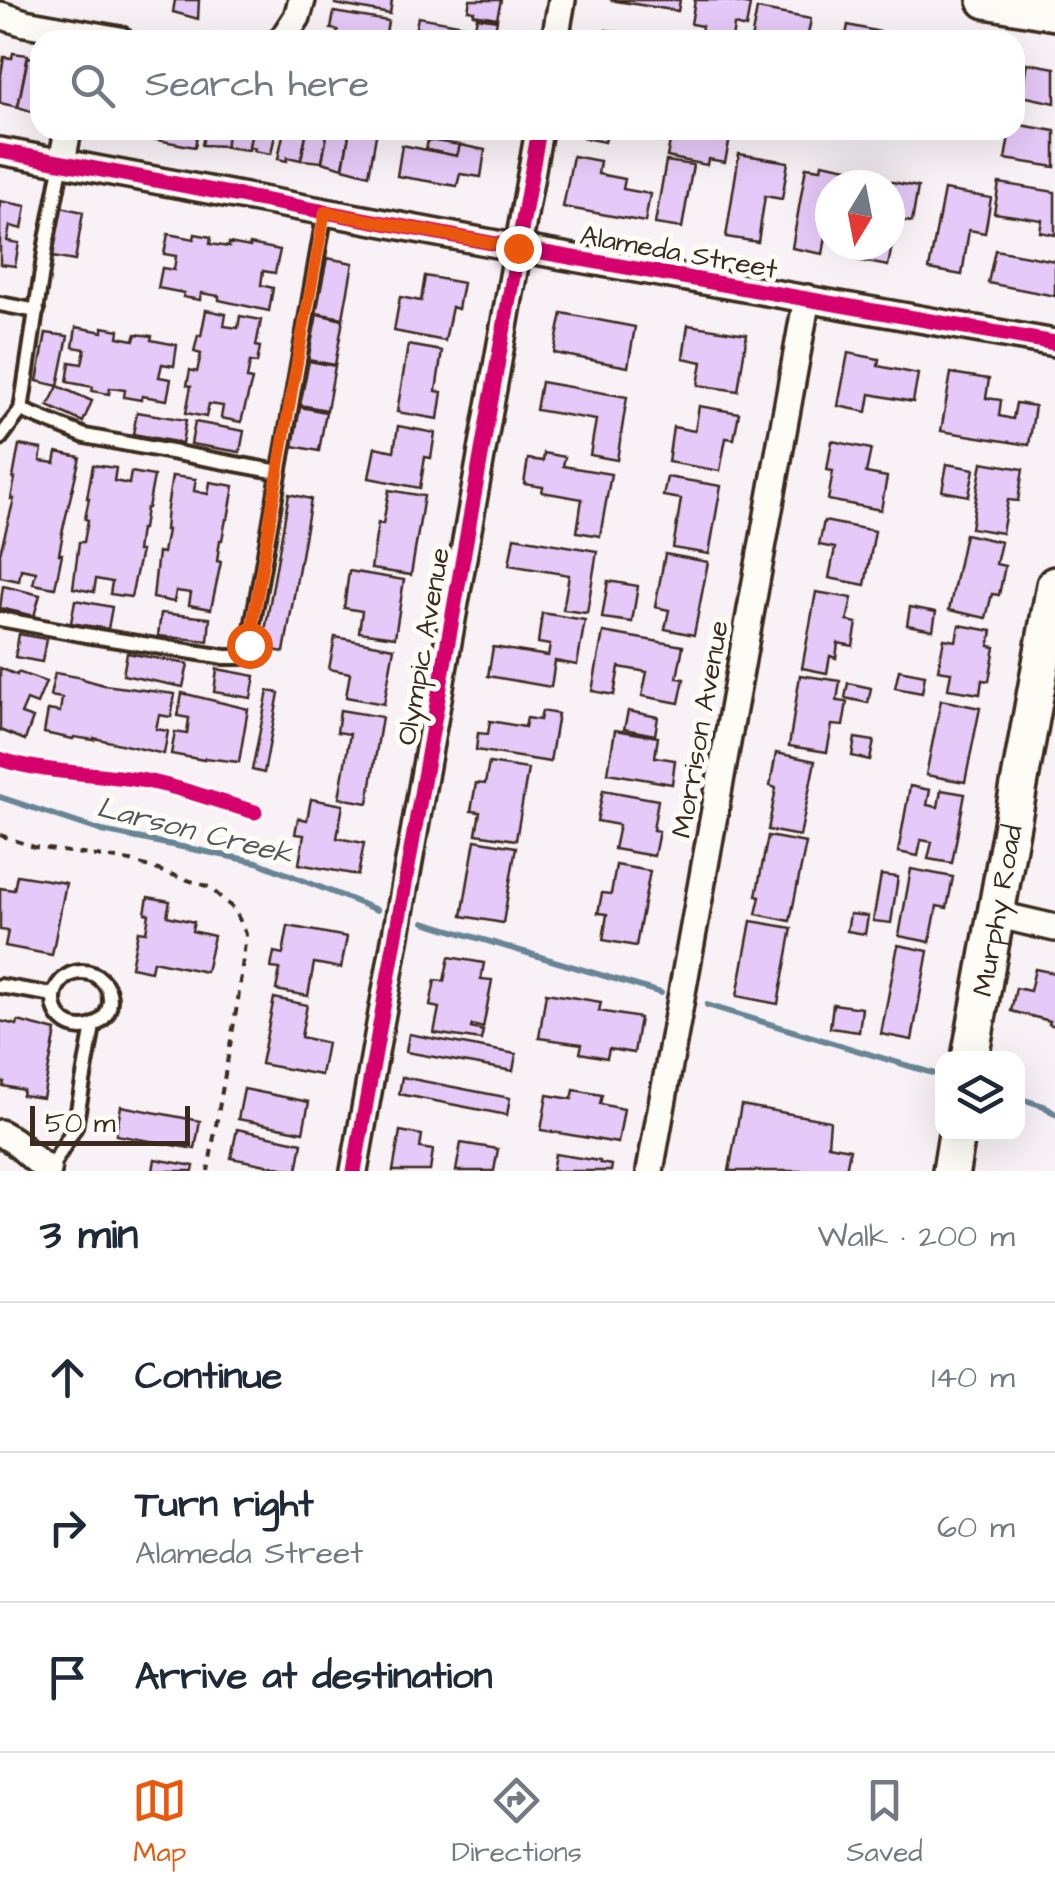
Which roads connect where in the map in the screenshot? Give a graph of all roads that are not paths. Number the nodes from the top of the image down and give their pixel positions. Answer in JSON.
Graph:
{"nodes":[{"id":1,"x":302,"y":0,"type":"edge"},
{"id":2,"x":562,"y":0,"type":"edge"},
{"id":3,"x":986,"y":0,"type":"edge"},
{"id":4,"x":1055,"y":12,"type":"edge"},
{"id":5,"x":0,"y":15,"type":"edge"},
{"id":6,"x":54,"y":30,"type":"edge"},
{"id":7,"x":289,"y":30,"type":"edge"},
{"id":8,"x":556,"y":30,"type":"edge"},
{"id":9,"x":66,"y":140,"type":"edge"},
{"id":10,"x":537,"y":140,"type":"edge"},
{"id":11,"x":0,"y":151,"type":"edge"},
{"id":12,"x":62,"y":162,"type":"junction"},
{"id":13,"x":325,"y":212,"type":"junction"},
{"id":14,"x":518,"y":248,"type":"junction"},
{"id":15,"x":808,"y":298,"type":"junction"},
{"id":16,"x":0,"y":304,"type":"edge"},
{"id":17,"x":37,"y":312,"type":"junction"},
{"id":18,"x":1055,"y":343,"type":"edge"},
{"id":19,"x":21,"y":410,"type":"junction"},
{"id":20,"x":0,"y":438,"type":"edge"},
{"id":21,"x":279,"y":472,"type":"junction"},
{"id":22,"x":1055,"y":585,"type":"edge"},
{"id":23,"x":0,"y":619,"type":"edge"},
{"id":24,"x":1050,"y":648,"type":"edge"},
{"id":25,"x":995,"y":914,"type":"junction"},
{"id":26,"x":1055,"y":928,"type":"edge"},
{"id":27,"x":0,"y":986,"type":"edge"},
{"id":28,"x":54,"y":996,"type":"junction"},
{"id":29,"x":92,"y":1026,"type":"junction"},
{"id":30,"x":971,"y":1051,"type":"edge"},
{"id":31,"x":0,"y":1133,"type":"edge"},
{"id":32,"x":957,"y":1141,"type":"edge"},
{"id":33,"x":48,"y":1171,"type":"edge"},
{"id":34,"x":354,"y":1171,"type":"edge"},
{"id":35,"x":650,"y":1171,"type":"edge"},
{"id":36,"x":951,"y":1171,"type":"edge"}],
"edges":[{"from":1,"to":7,"type":"street"},
{"from":2,"to":8,"type":"street"},
{"from":3,"to":4,"type":"street"},
{"from":5,"to":6,"type":"street"},
{"from":9,"to":12,"type":"street"},
{"from":10,"to":14,"type":"street","name":"Olympic Avenue"},
{"from":11,"to":12,"type":"street","name":"Alameda Street"},
{"from":12,"to":13,"type":"street","name":"Alameda Street"},
{"from":12,"to":17,"type":"lane"},
{"from":13,"to":14,"type":"street","name":"Alameda Street"},
{"from":13,"to":21,"type":"lane"},
{"from":14,"to":15,"type":"street","name":"Alameda Street"},
{"from":14,"to":34,"type":"street","name":"Olympic Avenue"},
{"from":15,"to":18,"type":"street","name":"Alameda Street"},
{"from":15,"to":35,"type":"street","name":"Morrison Avenue"},
{"from":16,"to":17,"type":"lane"},
{"from":17,"to":19,"type":"lane"},
{"from":19,"to":20,"type":"lane"},
{"from":19,"to":21,"type":"lane"},
{"from":21,"to":23,"type":"lane"},
{"from":22,"to":24,"type":"street","name":"Murphy Road"},
{"from":24,"to":25,"type":"street","name":"Murphy Road"},
{"from":25,"to":26,"type":"street"},
{"from":25,"to":30,"type":"street","name":"Murphy Road"},
{"from":27,"to":28,"type":"lane"},
{"from":28,"to":29,"type":"lane"},
{"from":28,"to":29,"type":"lane"},
{"from":29,"to":33,"type":"lane"},
{"from":31,"to":33,"type":"street"},
{"from":32,"to":36,"type":"street"}]}
